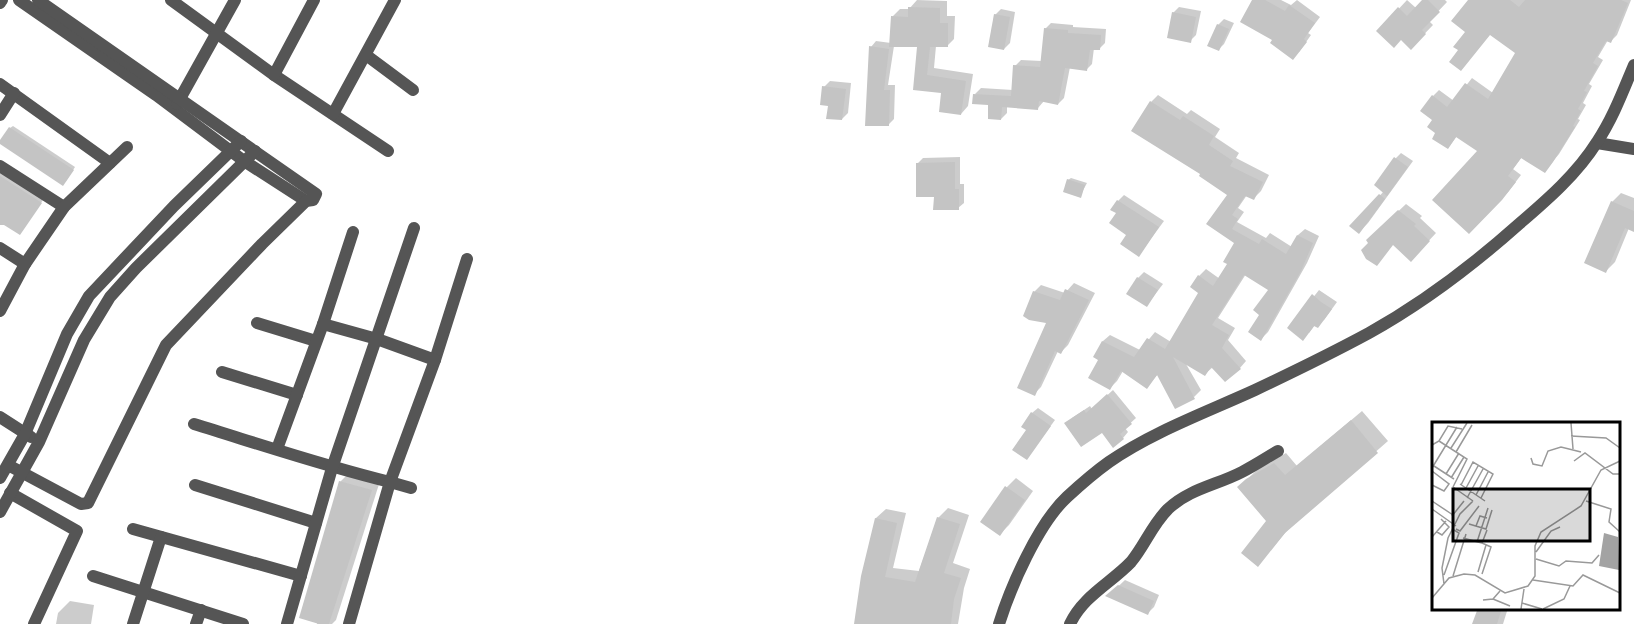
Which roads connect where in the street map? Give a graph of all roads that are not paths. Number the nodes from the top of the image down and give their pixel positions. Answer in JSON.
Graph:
{"nodes":[{"id":1,"x":19,"y":0,"type":"edge"},
{"id":2,"x":38,"y":0,"type":"edge"},
{"id":3,"x":171,"y":0,"type":"edge"},
{"id":4,"x":235,"y":0,"type":"edge"},
{"id":5,"x":314,"y":0,"type":"edge"},
{"id":6,"x":395,"y":0,"type":"edge"},
{"id":7,"x":218,"y":33,"type":"junction"},
{"id":8,"x":366,"y":55,"type":"junction"},
{"id":9,"x":1634,"y":65,"type":"edge"},
{"id":10,"x":274,"y":75,"type":"junction"},
{"id":11,"x":0,"y":84,"type":"edge"},
{"id":12,"x":413,"y":90,"type":"dead end"},
{"id":13,"x":14,"y":93,"type":"junction"},
{"id":14,"x":177,"y":104,"type":"junction"},
{"id":15,"x":333,"y":114,"type":"junction"},
{"id":16,"x":0,"y":115,"type":"edge"},
{"id":17,"x":1603,"y":144,"type":"junction"},
{"id":18,"x":237,"y":146,"type":"junction"},
{"id":19,"x":127,"y":147,"type":"dead end"},
{"id":20,"x":1634,"y":149,"type":"edge"},
{"id":21,"x":255,"y":151,"type":"junction"},
{"id":22,"x":388,"y":151,"type":"dead end"},
{"id":23,"x":244,"y":161,"type":"junction"},
{"id":24,"x":110,"y":163,"type":"junction"},
{"id":25,"x":0,"y":166,"type":"edge"},
{"id":26,"x":306,"y":201,"type":"junction"},
{"id":27,"x":64,"y":207,"type":"junction"},
{"id":28,"x":414,"y":228,"type":"dead end"},
{"id":29,"x":353,"y":232,"type":"dead end"},
{"id":30,"x":0,"y":249,"type":"edge"},
{"id":31,"x":467,"y":259,"type":"dead end"},
{"id":32,"x":24,"y":264,"type":"junction"},
{"id":33,"x":0,"y":310,"type":"edge"},
{"id":34,"x":257,"y":323,"type":"dead end"},
{"id":35,"x":323,"y":324,"type":"junction"},
{"id":36,"x":377,"y":339,"type":"junction"},
{"id":37,"x":316,"y":341,"type":"junction"},
{"id":38,"x":435,"y":360,"type":"junction"},
{"id":39,"x":222,"y":372,"type":"dead end"},
{"id":40,"x":297,"y":395,"type":"junction"},
{"id":41,"x":0,"y":417,"type":"edge"},
{"id":42,"x":194,"y":424,"type":"dead end"},
{"id":43,"x":25,"y":434,"type":"junction"},
{"id":44,"x":39,"y":441,"type":"junction"},
{"id":45,"x":277,"y":449,"type":"junction"},
{"id":46,"x":1278,"y":451,"type":"dead end"},
{"id":47,"x":8,"y":465,"type":"junction"},
{"id":48,"x":332,"y":468,"type":"junction"},
{"id":49,"x":22,"y":472,"type":"junction"},
{"id":50,"x":0,"y":478,"type":"edge"},
{"id":51,"x":390,"y":482,"type":"junction"},
{"id":52,"x":195,"y":485,"type":"dead end"},
{"id":53,"x":411,"y":488,"type":"dead end"},
{"id":54,"x":10,"y":493,"type":"junction"},
{"id":55,"x":0,"y":512,"type":"edge"},
{"id":56,"x":316,"y":523,"type":"junction"},
{"id":57,"x":133,"y":529,"type":"dead end"},
{"id":58,"x":161,"y":537,"type":"junction"},
{"id":59,"x":93,"y":576,"type":"dead end"},
{"id":60,"x":301,"y":576,"type":"junction"},
{"id":61,"x":143,"y":591,"type":"junction"},
{"id":62,"x":201,"y":610,"type":"junction"},
{"id":63,"x":34,"y":624,"type":"edge"},
{"id":64,"x":133,"y":624,"type":"edge"},
{"id":65,"x":196,"y":624,"type":"edge"},
{"id":66,"x":243,"y":624,"type":"edge"},
{"id":67,"x":287,"y":624,"type":"edge"},
{"id":68,"x":349,"y":624,"type":"edge"},
{"id":69,"x":999,"y":624,"type":"edge"},
{"id":70,"x":1070,"y":624,"type":"edge"}],
"edges":[{"from":1,"to":14,"type":"street"},
{"from":2,"to":14,"type":"street"},
{"from":3,"to":7,"type":"street"},
{"from":4,"to":7,"type":"street"},
{"from":5,"to":10,"type":"street"},
{"from":6,"to":8,"type":"street"},
{"from":7,"to":10,"type":"street"},
{"from":7,"to":14,"type":"street"},
{"from":8,"to":12,"type":"street"},
{"from":8,"to":15,"type":"street"},
{"from":9,"to":17,"type":"street"},
{"from":10,"to":15,"type":"street"},
{"from":11,"to":13,"type":"street"},
{"from":13,"to":16,"type":"street"},
{"from":13,"to":24,"type":"street"},
{"from":14,"to":18,"type":"street"},
{"from":15,"to":22,"type":"street"},
{"from":17,"to":20,"type":"street"},
{"from":17,"to":69,"type":"street"},
{"from":18,"to":21,"type":"street"},
{"from":18,"to":23,"type":"street"},
{"from":18,"to":43,"type":"street"},
{"from":19,"to":24,"type":"street"},
{"from":21,"to":23,"type":"street"},
{"from":21,"to":26,"type":"street"},
{"from":23,"to":26,"type":"street"},
{"from":23,"to":44,"type":"street"},
{"from":24,"to":27,"type":"street"},
{"from":25,"to":27,"type":"street"},
{"from":26,"to":49,"type":"street"},
{"from":27,"to":32,"type":"street"},
{"from":28,"to":36,"type":"street"},
{"from":29,"to":35,"type":"street"},
{"from":30,"to":32,"type":"street"},
{"from":31,"to":38,"type":"street"},
{"from":32,"to":33,"type":"street"},
{"from":34,"to":37,"type":"street"},
{"from":35,"to":36,"type":"street"},
{"from":35,"to":37,"type":"street"},
{"from":36,"to":38,"type":"street"},
{"from":36,"to":48,"type":"street"},
{"from":37,"to":40,"type":"street"},
{"from":38,"to":51,"type":"street"},
{"from":39,"to":40,"type":"street"},
{"from":40,"to":45,"type":"street"},
{"from":41,"to":43,"type":"street"},
{"from":42,"to":45,"type":"street"},
{"from":43,"to":44,"type":"street"},
{"from":43,"to":47,"type":"street"},
{"from":44,"to":49,"type":"street"},
{"from":45,"to":48,"type":"street"},
{"from":46,"to":70,"type":"street"},
{"from":47,"to":49,"type":"street"},
{"from":47,"to":50,"type":"street"},
{"from":48,"to":51,"type":"street"},
{"from":48,"to":56,"type":"street"},
{"from":49,"to":54,"type":"street"},
{"from":51,"to":53,"type":"street"},
{"from":51,"to":68,"type":"street"},
{"from":52,"to":56,"type":"street"},
{"from":54,"to":55,"type":"street"},
{"from":54,"to":63,"type":"street"},
{"from":56,"to":60,"type":"street"},
{"from":57,"to":58,"type":"street"},
{"from":58,"to":60,"type":"street"},
{"from":58,"to":61,"type":"street"},
{"from":59,"to":61,"type":"street"},
{"from":60,"to":67,"type":"street"},
{"from":61,"to":62,"type":"street"},
{"from":61,"to":64,"type":"street"},
{"from":62,"to":65,"type":"street"},
{"from":62,"to":66,"type":"street"}]}
